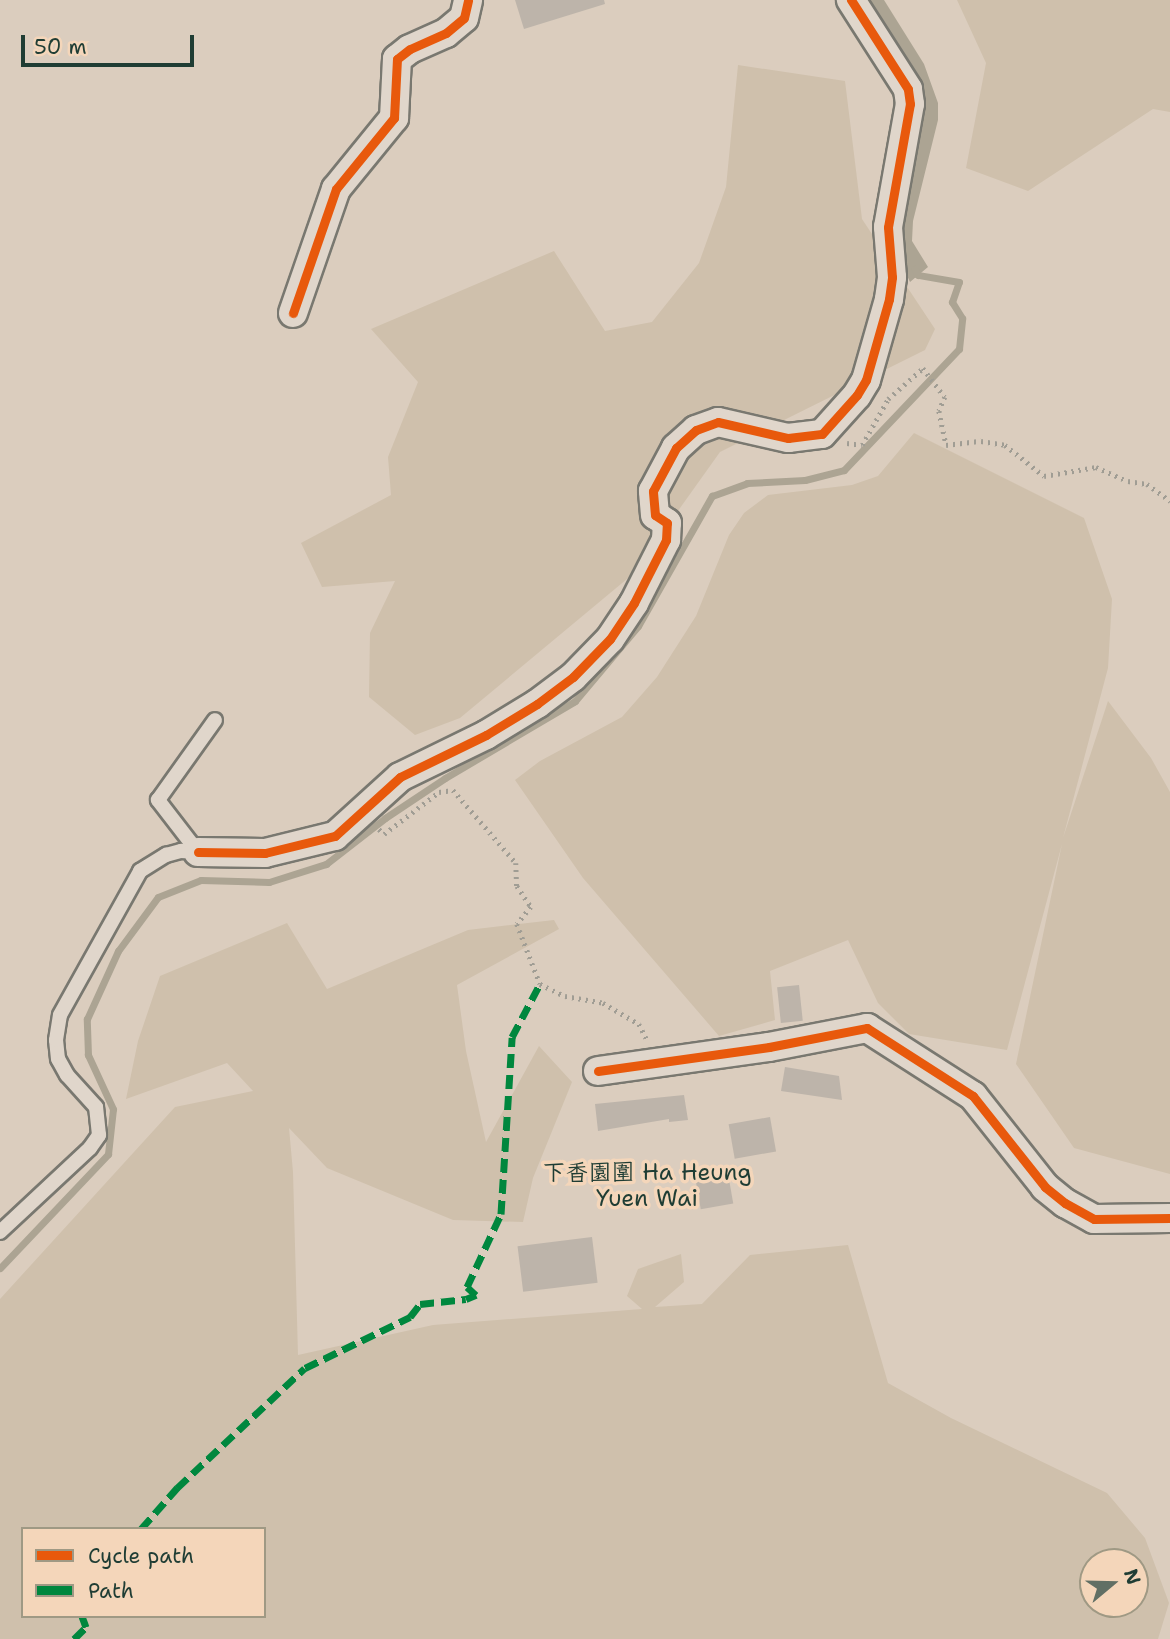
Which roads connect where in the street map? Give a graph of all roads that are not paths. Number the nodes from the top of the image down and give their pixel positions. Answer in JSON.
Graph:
{"nodes":[{"id":1,"x":468,"y":0,"type":"edge"},
{"id":2,"x":851,"y":0,"type":"edge"},
{"id":3,"x":293,"y":313,"type":"dead end"},
{"id":4,"x":215,"y":720,"type":"dead end"},
{"id":5,"x":198,"y":852,"type":"junction"},
{"id":6,"x":598,"y":1070,"type":"dead end"},
{"id":7,"x":1170,"y":1218,"type":"edge"},
{"id":8,"x":0,"y":1232,"type":"edge"}],
"edges":[{"from":1,"to":3,"type":"street"},
{"from":2,"to":5,"type":"street"},
{"from":4,"to":5,"type":"lane"},
{"from":5,"to":8,"type":"lane"},
{"from":6,"to":7,"type":"street"}]}
